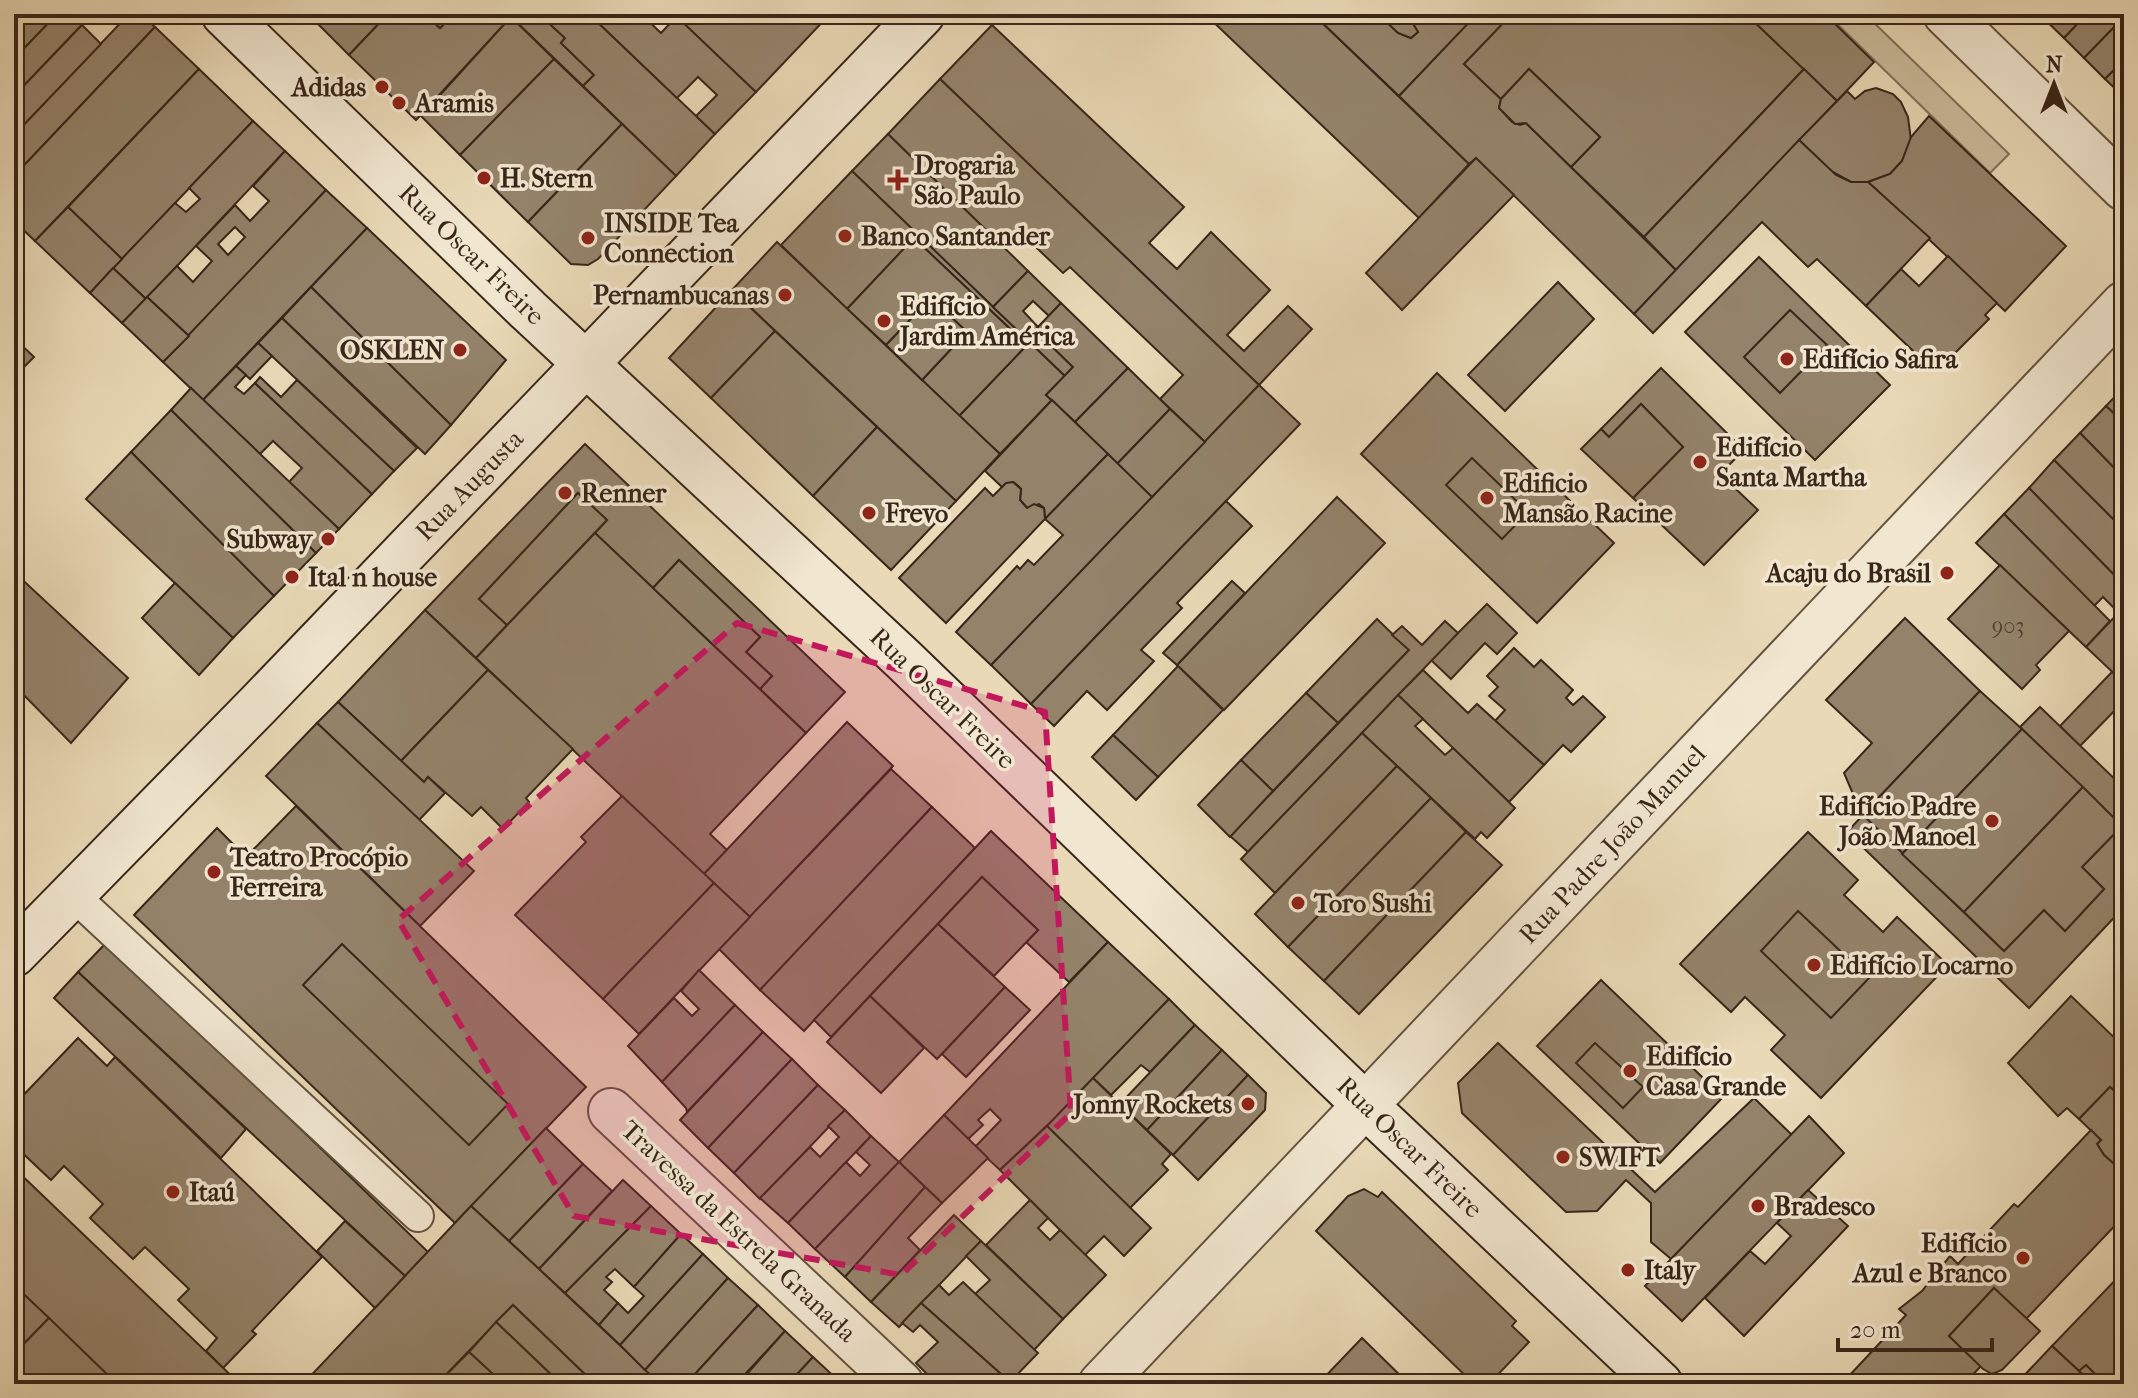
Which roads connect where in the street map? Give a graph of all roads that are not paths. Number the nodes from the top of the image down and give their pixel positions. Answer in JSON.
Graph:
{"nodes":[{"id":1,"x":224,"y":14,"type":"edge"},
{"id":2,"x":922,"y":14,"type":"edge"},
{"id":3,"x":1946,"y":14,"type":"edge"},
{"id":4,"x":2124,"y":188,"type":"edge"},
{"id":5,"x":2124,"y":304,"type":"edge"},
{"id":6,"x":586,"y":365,"type":"junction"},
{"id":7,"x":73,"y":895,"type":"junction"},
{"id":8,"x":14,"y":954,"type":"edge"},
{"id":9,"x":1366,"y":1106,"type":"junction"},
{"id":10,"x":611,"y":1111,"type":"dead end"},
{"id":11,"x":418,"y":1216,"type":"dead end"},
{"id":12,"x":901,"y":1384,"type":"edge"},
{"id":13,"x":1101,"y":1384,"type":"edge"},
{"id":14,"x":1660,"y":1384,"type":"edge"}],
"edges":[{"from":1,"to":6,"type":"street","name":"Rua Oscar Freire"},
{"from":2,"to":6,"type":"street","name":"Rua Augusta"},
{"from":3,"to":4,"type":"street"},
{"from":5,"to":9,"type":"street","name":"Rua Padre João Manuel"},
{"from":6,"to":7,"type":"street","name":"Rua Augusta"},
{"from":6,"to":9,"type":"street","name":"Rua Oscar Freire"},
{"from":7,"to":8,"type":"street","name":"Rua Augusta"},
{"from":7,"to":11,"type":"lane"},
{"from":9,"to":13,"type":"street","name":"Rua Padre João Manuel"},
{"from":9,"to":14,"type":"street","name":"Rua Oscar Freire"},
{"from":10,"to":12,"type":"street","name":"Travessa da Estrela Granada"}]}
